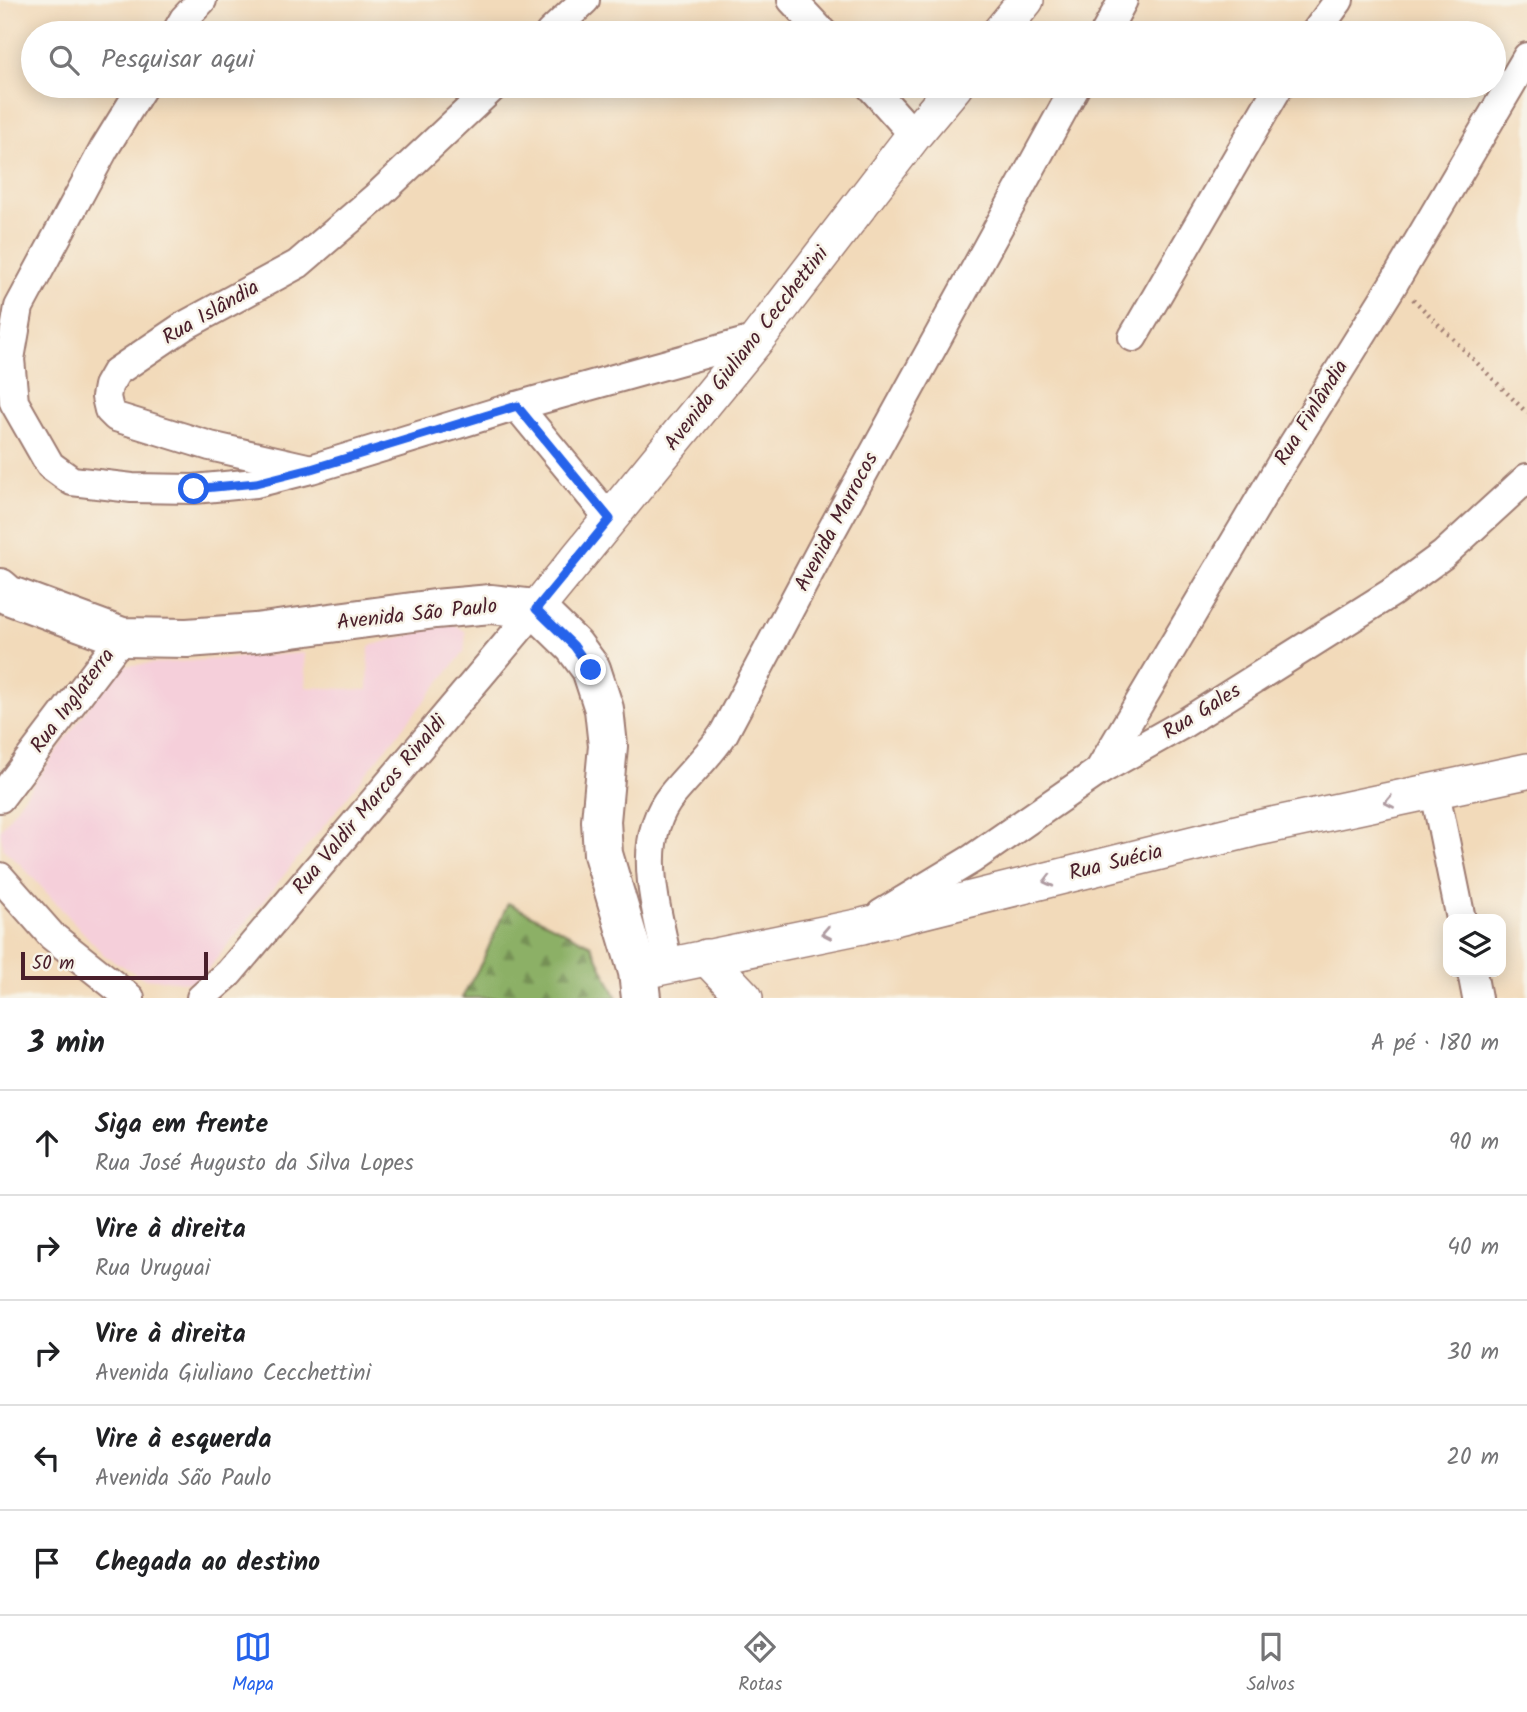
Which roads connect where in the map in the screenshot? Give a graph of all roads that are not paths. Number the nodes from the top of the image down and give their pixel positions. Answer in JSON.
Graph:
{"nodes":[{"id":1,"x":202,"y":0,"type":"edge"},
{"id":2,"x":585,"y":0,"type":"edge"},
{"id":3,"x":792,"y":0,"type":"edge"},
{"id":4,"x":1026,"y":0,"type":"edge"},
{"id":5,"x":1123,"y":0,"type":"edge"},
{"id":6,"x":1339,"y":0,"type":"edge"},
{"id":7,"x":183,"y":21,"type":"edge"},
{"id":8,"x":563,"y":21,"type":"edge"},
{"id":9,"x":812,"y":21,"type":"edge"},
{"id":10,"x":1009,"y":21,"type":"edge"},
{"id":11,"x":1112,"y":21,"type":"edge"},
{"id":12,"x":1324,"y":21,"type":"edge"},
{"id":13,"x":1527,"y":57,"type":"edge"},
{"id":14,"x":1506,"y":93,"type":"edge"},
{"id":15,"x":136,"y":98,"type":"edge"},
{"id":16,"x":481,"y":98,"type":"edge"},
{"id":17,"x":881,"y":98,"type":"edge"},
{"id":18,"x":945,"y":98,"type":"edge"},
{"id":19,"x":1069,"y":98,"type":"edge"},
{"id":20,"x":1272,"y":98,"type":"edge"},
{"id":21,"x":1503,"y":98,"type":"edge"},
{"id":22,"x":914,"y":135,"type":"junction"},
{"id":23,"x":1133,"y":337,"type":"dead end"},
{"id":24,"x":757,"y":340,"type":"junction"},
{"id":25,"x":517,"y":406,"type":"junction"},
{"id":26,"x":311,"y":469,"type":"junction"},
{"id":27,"x":1527,"y":478,"type":"edge"},
{"id":28,"x":610,"y":519,"type":"junction"},
{"id":29,"x":0,"y":588,"type":"edge"},
{"id":30,"x":536,"y":609,"type":"junction"},
{"id":31,"x":122,"y":637,"type":"junction"},
{"id":32,"x":1099,"y":771,"type":"junction"},
{"id":33,"x":1527,"y":771,"type":"edge"},
{"id":34,"x":1435,"y":792,"type":"junction"},
{"id":35,"x":0,"y":798,"type":"edge"},
{"id":36,"x":0,"y":877,"type":"edge"},
{"id":37,"x":1460,"y":914,"type":"edge"},
{"id":38,"x":862,"y":926,"type":"junction"},
{"id":39,"x":706,"y":957,"type":"junction"},
{"id":40,"x":1473,"y":977,"type":"edge"},
{"id":41,"x":649,"y":979,"type":"edge"},
{"id":42,"x":130,"y":998,"type":"edge"},
{"id":43,"x":201,"y":998,"type":"edge"},
{"id":44,"x":745,"y":998,"type":"edge"},
{"id":45,"x":1477,"y":998,"type":"edge"}],
"edges":[{"from":1,"to":7,"type":"street"},
{"from":2,"to":8,"type":"street"},
{"from":3,"to":9,"type":"street"},
{"from":4,"to":10,"type":"street"},
{"from":5,"to":11,"type":"street"},
{"from":6,"to":12,"type":"street"},
{"from":13,"to":14,"type":"street","name":"Rua Finlândia"},
{"from":15,"to":26,"type":"street"},
{"from":16,"to":26,"type":"street","name":"Rua Islândia"},
{"from":17,"to":22,"type":"street"},
{"from":18,"to":22,"type":"street","name":"Avenida Giuliano Cecchettini"},
{"from":19,"to":41,"type":"street","name":"Avenida Marrocos"},
{"from":20,"to":23,"type":"street"},
{"from":21,"to":32,"type":"street","name":"Rua Finlândia"},
{"from":22,"to":24,"type":"street","name":"Avenida Giuliano Cecchettini"},
{"from":24,"to":25,"type":"street"},
{"from":24,"to":28,"type":"street","name":"Avenida Giuliano Cecchettini"},
{"from":25,"to":26,"type":"street"},
{"from":25,"to":28,"type":"street"},
{"from":27,"to":32,"type":"street","name":"Rua Gales"},
{"from":28,"to":30,"type":"street","name":"Avenida Giuliano Cecchettini"},
{"from":29,"to":31,"type":"main road","name":"Avenida São Paulo"},
{"from":30,"to":31,"type":"main road","name":"Avenida São Paulo"},
{"from":30,"to":41,"type":"main road"},
{"from":30,"to":43,"type":"street","name":"Rua Valdir Marcos Rinaldi"},
{"from":31,"to":35,"type":"street","name":"Rua Inglaterra"},
{"from":32,"to":38,"type":"street","name":"Rua Gales"},
{"from":33,"to":34,"type":"street","name":"Rua Suécia"},
{"from":34,"to":37,"type":"street"},
{"from":34,"to":38,"type":"street","name":"Rua Suécia","one_way":true},
{"from":36,"to":42,"type":"street"},
{"from":38,"to":39,"type":"street","name":"Rua Suécia","one_way":true},
{"from":39,"to":41,"type":"street","name":"Rua Suécia"},
{"from":39,"to":44,"type":"street"},
{"from":40,"to":45,"type":"street"}]}
